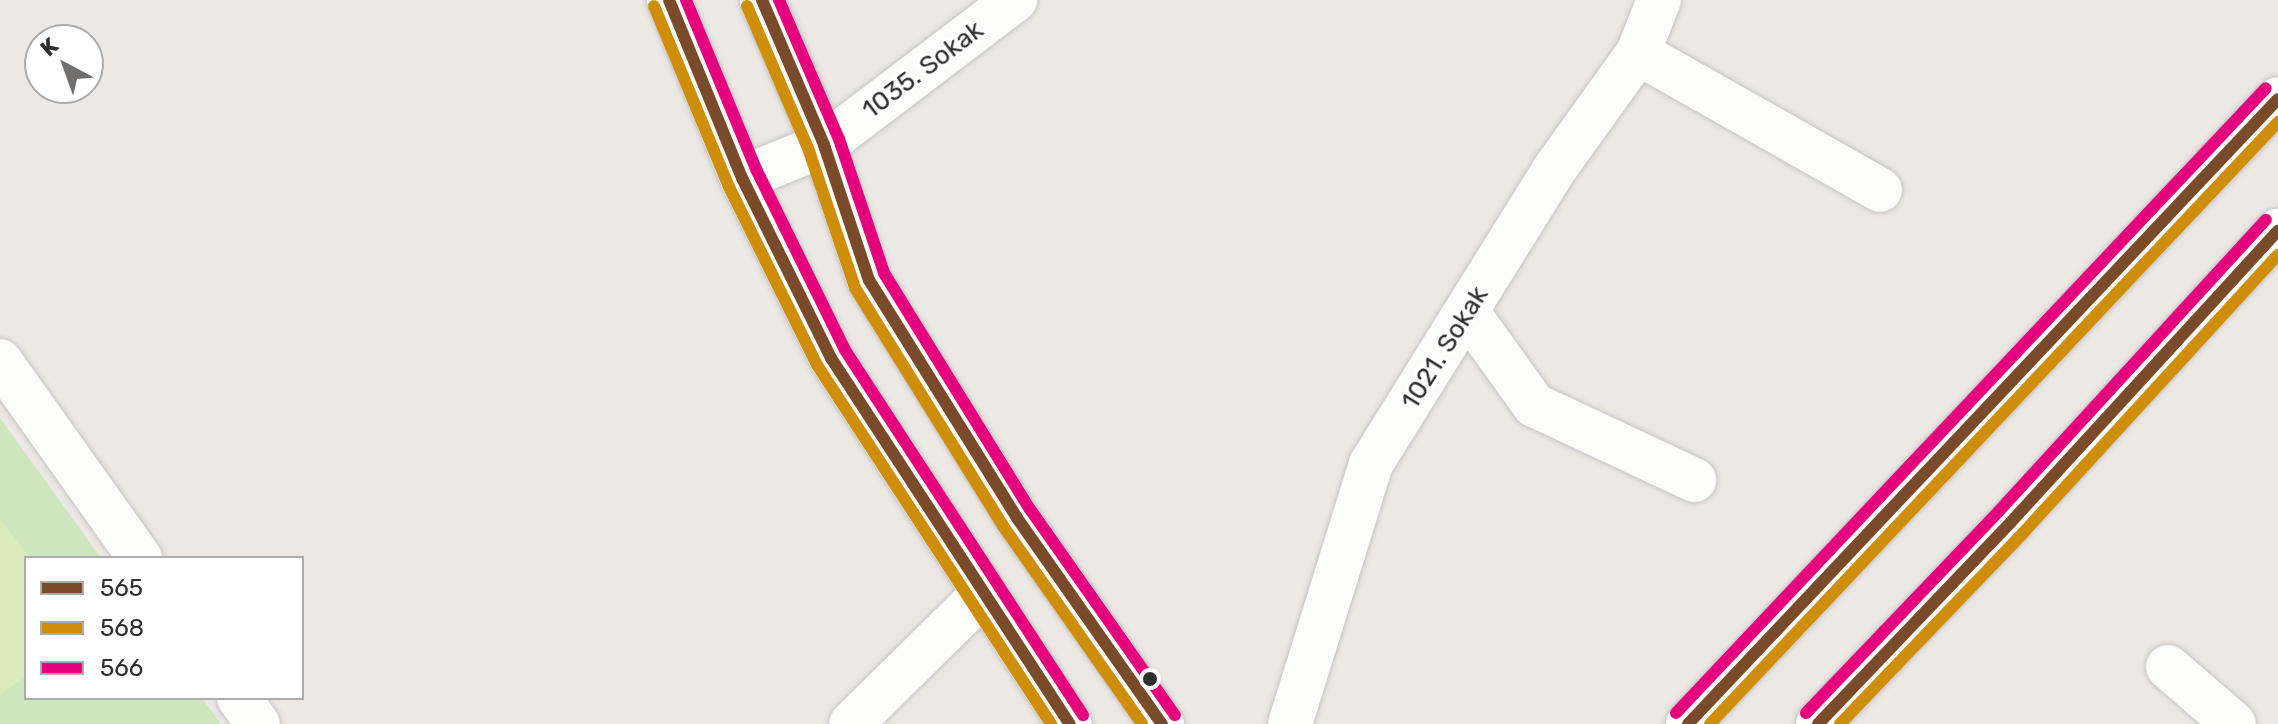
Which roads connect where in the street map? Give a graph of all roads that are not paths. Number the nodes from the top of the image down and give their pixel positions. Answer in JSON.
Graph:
{"nodes":[{"id":1,"x":669,"y":0,"type":"edge"},
{"id":2,"x":762,"y":0,"type":"edge"},
{"id":3,"x":1015,"y":0,"type":"edge"},
{"id":4,"x":1659,"y":0,"type":"edge"},
{"id":5,"x":1638,"y":53,"type":"junction"},
{"id":6,"x":2278,"y":99,"type":"edge"},
{"id":7,"x":824,"y":145,"type":"junction"},
{"id":8,"x":742,"y":178,"type":"junction"},
{"id":9,"x":1880,"y":190,"type":"dead end"},
{"id":10,"x":2278,"y":231,"type":"edge"},
{"id":11,"x":1468,"y":313,"type":"junction"},
{"id":12,"x":0,"y":361,"type":"edge"},
{"id":13,"x":1694,"y":480,"type":"dead end"},
{"id":14,"x":139,"y":556,"type":"edge"},
{"id":15,"x":983,"y":594,"type":"junction"},
{"id":16,"x":2168,"y":667,"type":"dead end"},
{"id":17,"x":240,"y":700,"type":"edge"},
{"id":18,"x":258,"y":724,"type":"edge"},
{"id":19,"x":851,"y":724,"type":"edge"},
{"id":20,"x":1070,"y":724,"type":"edge"},
{"id":21,"x":1162,"y":724,"type":"edge"},
{"id":22,"x":1290,"y":724,"type":"edge"},
{"id":23,"x":1688,"y":724,"type":"edge"},
{"id":24,"x":1818,"y":724,"type":"edge"},
{"id":25,"x":2234,"y":724,"type":"edge"}],
"edges":[{"from":1,"to":8,"type":"main road"},
{"from":2,"to":7,"type":"main road"},
{"from":3,"to":7,"type":"main road","name":"1035. Sokak"},
{"from":4,"to":5,"type":"main road","name":"1021. Sokak"},
{"from":5,"to":9,"type":"main road"},
{"from":5,"to":11,"type":"main road","name":"1021. Sokak"},
{"from":6,"to":23,"type":"main road"},
{"from":7,"to":8,"type":"main road","name":"1035. Sokak"},
{"from":7,"to":21,"type":"main road"},
{"from":8,"to":15,"type":"main road"},
{"from":10,"to":24,"type":"main road"},
{"from":11,"to":13,"type":"main road"},
{"from":11,"to":22,"type":"main road","name":"1021. Sokak"},
{"from":12,"to":14,"type":"main road"},
{"from":15,"to":19,"type":"main road"},
{"from":15,"to":20,"type":"main road"},
{"from":16,"to":25,"type":"main road"},
{"from":17,"to":18,"type":"main road"}]}
